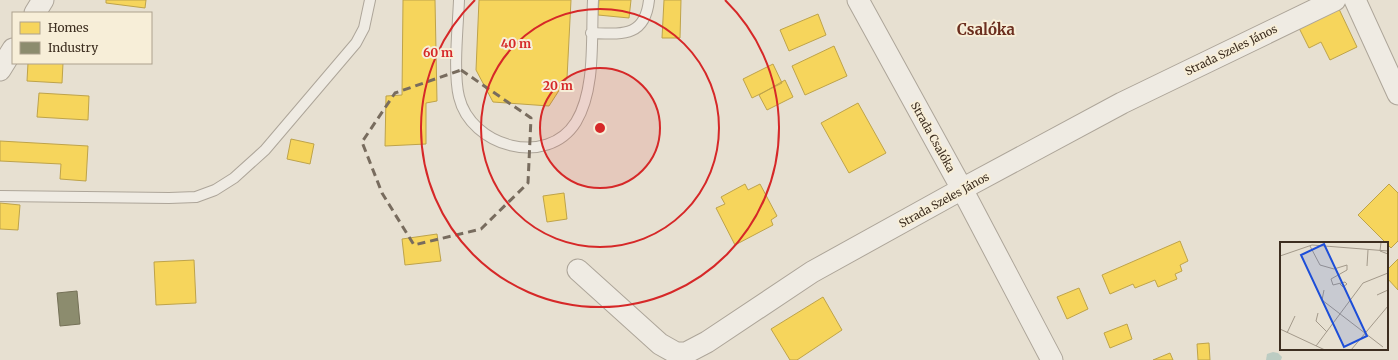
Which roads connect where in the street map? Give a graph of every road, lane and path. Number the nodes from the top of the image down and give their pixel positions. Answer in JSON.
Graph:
{"nodes":[{"id":1,"x":43,"y":0,"type":"edge"},
{"id":2,"x":370,"y":0,"type":"edge"},
{"id":3,"x":459,"y":0,"type":"edge"},
{"id":4,"x":593,"y":0,"type":"edge"},
{"id":5,"x":649,"y":0,"type":"edge"},
{"id":6,"x":858,"y":0,"type":"edge"},
{"id":7,"x":1335,"y":0,"type":"edge"},
{"id":8,"x":1355,"y":0,"type":"edge"},
{"id":9,"x":36,"y":12,"type":"edge"},
{"id":10,"x":591,"y":33,"type":"junction"},
{"id":11,"x":12,"y":51,"type":"edge"},
{"id":12,"x":0,"y":70,"type":"edge"},
{"id":13,"x":1398,"y":94,"type":"edge"},
{"id":14,"x":962,"y":189,"type":"junction"},
{"id":15,"x":0,"y":196,"type":"edge"},
{"id":16,"x":578,"y":270,"type":"dead end"},
{"id":17,"x":697,"y":354,"type":"edge"},
{"id":18,"x":1052,"y":360,"type":"edge"}],
"edges":[{"from":1,"to":9,"type":"street"},
{"from":2,"to":15,"type":"lane"},
{"from":3,"to":10,"type":"lane"},
{"from":4,"to":10,"type":"lane"},
{"from":5,"to":10,"type":"lane"},
{"from":6,"to":14,"type":"street","name":"Strada Csalóka"},
{"from":7,"to":14,"type":"street","name":"Strada Szeles János"},
{"from":8,"to":13,"type":"street"},
{"from":11,"to":12,"type":"street"},
{"from":14,"to":17,"type":"street","name":"Strada Szeles János"},
{"from":14,"to":18,"type":"street","name":"Strada Csalóka"},
{"from":16,"to":17,"type":"street","name":"Strada Szeles János"}]}
